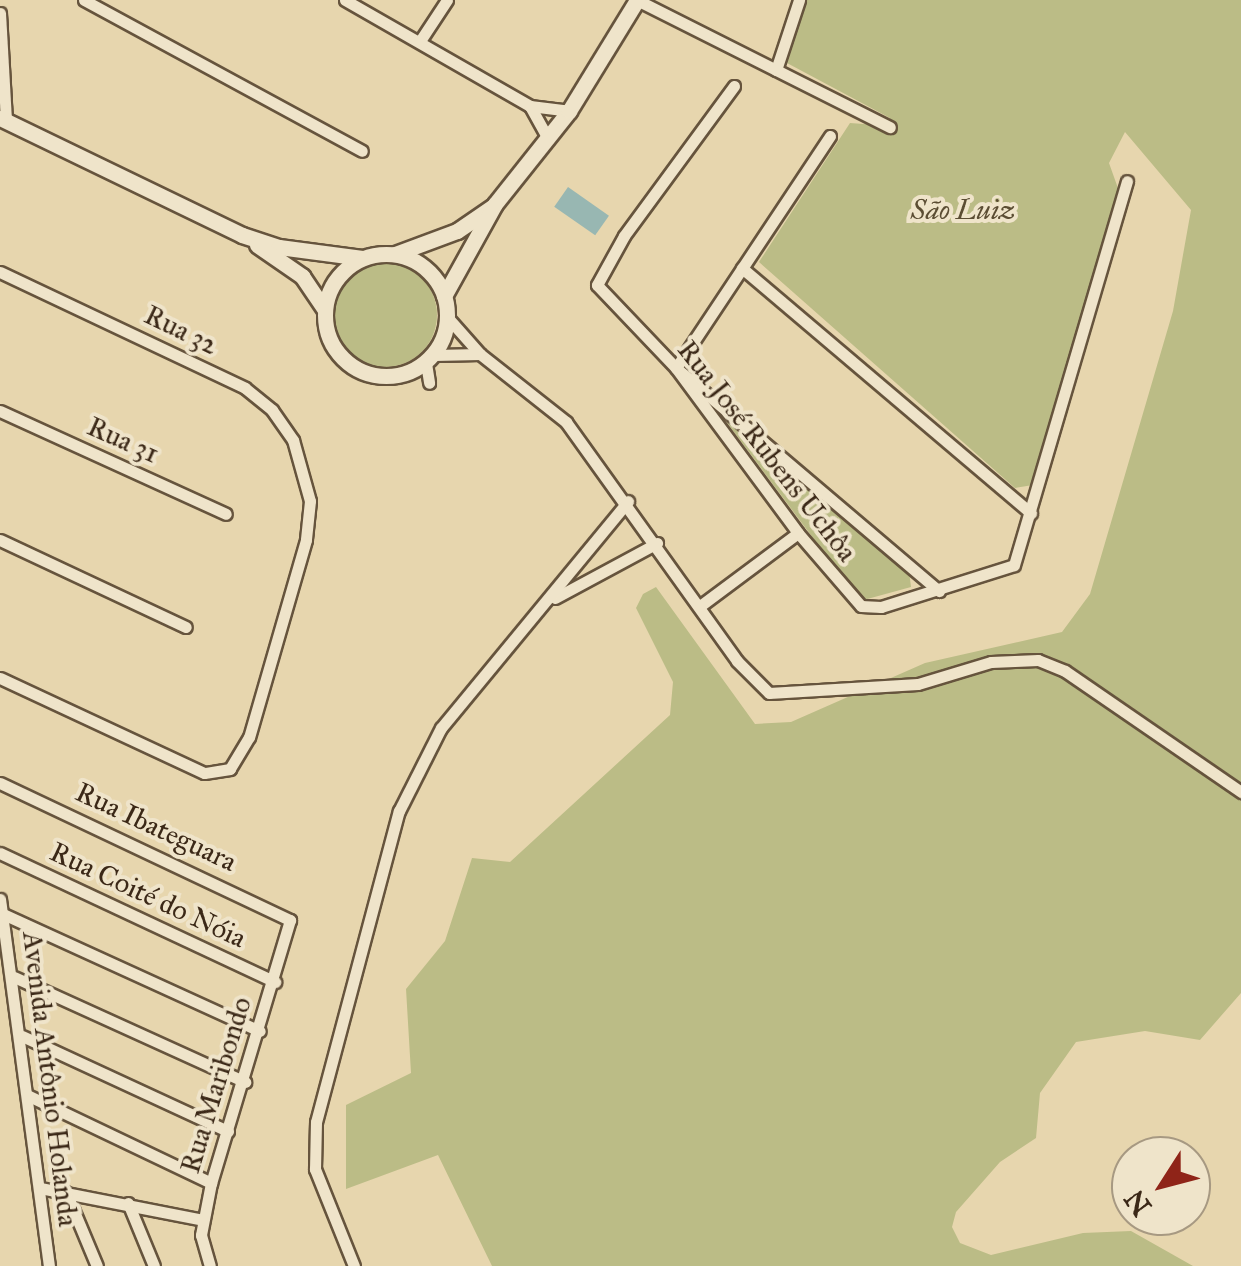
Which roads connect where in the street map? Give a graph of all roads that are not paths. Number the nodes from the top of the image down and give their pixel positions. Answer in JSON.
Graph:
{"nodes":[{"id":1,"x":84,"y":0,"type":"edge"},
{"id":2,"x":345,"y":0,"type":"edge"},
{"id":3,"x":446,"y":0,"type":"edge"},
{"id":4,"x":637,"y":0,"type":"edge"},
{"id":5,"x":799,"y":0,"type":"edge"},
{"id":6,"x":0,"y":14,"type":"edge"},
{"id":7,"x":420,"y":41,"type":"junction"},
{"id":8,"x":776,"y":70,"type":"junction"},
{"id":9,"x":734,"y":86,"type":"dead end"},
{"id":10,"x":530,"y":106,"type":"junction"},
{"id":11,"x":569,"y":111,"type":"junction"},
{"id":12,"x":3,"y":119,"type":"edge"},
{"id":13,"x":890,"y":127,"type":"dead end"},
{"id":14,"x":830,"y":136,"type":"dead end"},
{"id":15,"x":548,"y":139,"type":"junction"},
{"id":16,"x":362,"y":151,"type":"dead end"},
{"id":17,"x":1127,"y":180,"type":"dead end"},
{"id":18,"x":495,"y":204,"type":"junction"},
{"id":19,"x":242,"y":234,"type":"junction"},
{"id":20,"x":395,"y":254,"type":"junction"},
{"id":21,"x":362,"y":258,"type":"junction"},
{"id":22,"x":742,"y":268,"type":"junction"},
{"id":23,"x":0,"y":272,"type":"edge"},
{"id":24,"x":444,"y":296,"type":"junction"},
{"id":25,"x":324,"y":309,"type":"junction"},
{"id":26,"x":448,"y":318,"type":"junction"},
{"id":27,"x":480,"y":354,"type":"junction"},
{"id":28,"x":430,"y":359,"type":"junction"},
{"id":29,"x":676,"y":368,"type":"junction"},
{"id":30,"x":428,"y":384,"type":"dead end"},
{"id":31,"x":0,"y":412,"type":"edge"},
{"id":32,"x":628,"y":502,"type":"junction"},
{"id":33,"x":226,"y":514,"type":"dead end"},
{"id":34,"x":1031,"y":514,"type":"junction"},
{"id":35,"x":798,"y":534,"type":"junction"},
{"id":36,"x":0,"y":540,"type":"edge"},
{"id":37,"x":657,"y":543,"type":"junction"},
{"id":38,"x":939,"y":590,"type":"junction"},
{"id":39,"x":551,"y":600,"type":"junction"},
{"id":40,"x":700,"y":606,"type":"junction"},
{"id":41,"x":186,"y":627,"type":"dead end"},
{"id":42,"x":0,"y":678,"type":"edge"},
{"id":43,"x":0,"y":783,"type":"edge"},
{"id":44,"x":1241,"y":792,"type":"edge"},
{"id":45,"x":0,"y":853,"type":"edge"},
{"id":46,"x":0,"y":899,"type":"edge"},
{"id":47,"x":3,"y":914,"type":"junction"},
{"id":48,"x":290,"y":920,"type":"joint"},
{"id":49,"x":4,"y":935,"type":"edge"},
{"id":50,"x":14,"y":977,"type":"junction"},
{"id":51,"x":274,"y":982,"type":"junction"},
{"id":52,"x":260,"y":1031,"type":"junction"},
{"id":53,"x":22,"y":1036,"type":"junction"},
{"id":54,"x":245,"y":1082,"type":"junction"},
{"id":55,"x":29,"y":1096,"type":"junction"},
{"id":56,"x":228,"y":1131,"type":"junction"},
{"id":57,"x":210,"y":1182,"type":"junction"},
{"id":58,"x":40,"y":1188,"type":"junction"},
{"id":59,"x":66,"y":1192,"type":"junction"},
{"id":60,"x":128,"y":1203,"type":"junction"},
{"id":61,"x":203,"y":1220,"type":"junction"},
{"id":62,"x":49,"y":1266,"type":"edge"},
{"id":63,"x":97,"y":1266,"type":"edge"},
{"id":64,"x":154,"y":1266,"type":"edge"},
{"id":65,"x":210,"y":1266,"type":"edge"},
{"id":66,"x":354,"y":1266,"type":"edge"}],
"edges":[{"from":1,"to":16,"type":"street"},
{"from":2,"to":7,"type":"street"},
{"from":3,"to":7,"type":"street"},
{"from":4,"to":8,"type":"street"},
{"from":4,"to":11,"type":"street"},
{"from":5,"to":8,"type":"street"},
{"from":6,"to":12,"type":"street"},
{"from":7,"to":10,"type":"street"},
{"from":8,"to":13,"type":"street"},
{"from":9,"to":29,"type":"street","name":"Rua José Rubens Uchôa"},
{"from":10,"to":11,"type":"street"},
{"from":10,"to":15,"type":"street"},
{"from":11,"to":15,"type":"street"},
{"from":12,"to":19,"type":"street"},
{"from":14,"to":22,"type":"street"},
{"from":15,"to":18,"type":"street"},
{"from":17,"to":34,"type":"street"},
{"from":18,"to":20,"type":"street"},
{"from":18,"to":24,"type":"street"},
{"from":19,"to":21,"type":"street"},
{"from":19,"to":25,"type":"street"},
{"from":20,"to":21,"type":"street"},
{"from":20,"to":24,"type":"street"},
{"from":21,"to":25,"type":"street"},
{"from":22,"to":29,"type":"street"},
{"from":22,"to":34,"type":"street"},
{"from":23,"to":42,"type":"street","name":"Rua 32"},
{"from":24,"to":26,"type":"street"},
{"from":25,"to":28,"type":"street"},
{"from":26,"to":27,"type":"street"},
{"from":26,"to":28,"type":"street"},
{"from":27,"to":28,"type":"street"},
{"from":27,"to":32,"type":"street"},
{"from":28,"to":30,"type":"street"},
{"from":29,"to":35,"type":"street","name":"Rua José Rubens Uchôa"},
{"from":29,"to":38,"type":"street"},
{"from":31,"to":33,"type":"street","name":"Rua 31"},
{"from":32,"to":37,"type":"street"},
{"from":32,"to":39,"type":"street"},
{"from":34,"to":38,"type":"street"},
{"from":35,"to":38,"type":"street","name":"Rua José Rubens Uchôa"},
{"from":35,"to":40,"type":"street"},
{"from":36,"to":41,"type":"street"},
{"from":37,"to":39,"type":"street"},
{"from":37,"to":40,"type":"street"},
{"from":39,"to":66,"type":"street"},
{"from":40,"to":44,"type":"street"},
{"from":43,"to":48,"type":"street","name":"Rua Ibateguara"},
{"from":45,"to":51,"type":"street","name":"Rua Coité do Nóia"},
{"from":46,"to":47,"type":"street","name":"Avenida Antônio Holanda"},
{"from":47,"to":49,"type":"street","name":"Avenida Antônio Holanda"},
{"from":47,"to":52,"type":"street"},
{"from":48,"to":51,"type":"street","name":"Rua Maribondo"},
{"from":49,"to":50,"type":"street","name":"Avenida Antônio Holanda"},
{"from":50,"to":53,"type":"street","name":"Avenida Antônio Holanda"},
{"from":50,"to":54,"type":"street"},
{"from":51,"to":52,"type":"street","name":"Rua Maribondo"},
{"from":52,"to":54,"type":"street","name":"Rua Maribondo"},
{"from":53,"to":55,"type":"street","name":"Avenida Antônio Holanda"},
{"from":53,"to":56,"type":"street"},
{"from":54,"to":56,"type":"street","name":"Rua Maribondo"},
{"from":55,"to":57,"type":"street"},
{"from":55,"to":58,"type":"street","name":"Avenida Antônio Holanda"},
{"from":56,"to":57,"type":"street","name":"Rua Maribondo"},
{"from":57,"to":61,"type":"street","name":"Rua Maribondo"},
{"from":58,"to":59,"type":"street"},
{"from":58,"to":62,"type":"street","name":"Avenida Antônio Holanda"},
{"from":59,"to":60,"type":"street"},
{"from":59,"to":63,"type":"street"},
{"from":60,"to":61,"type":"street"},
{"from":60,"to":64,"type":"street"},
{"from":61,"to":65,"type":"street","name":"Rua Maribondo"}]}
